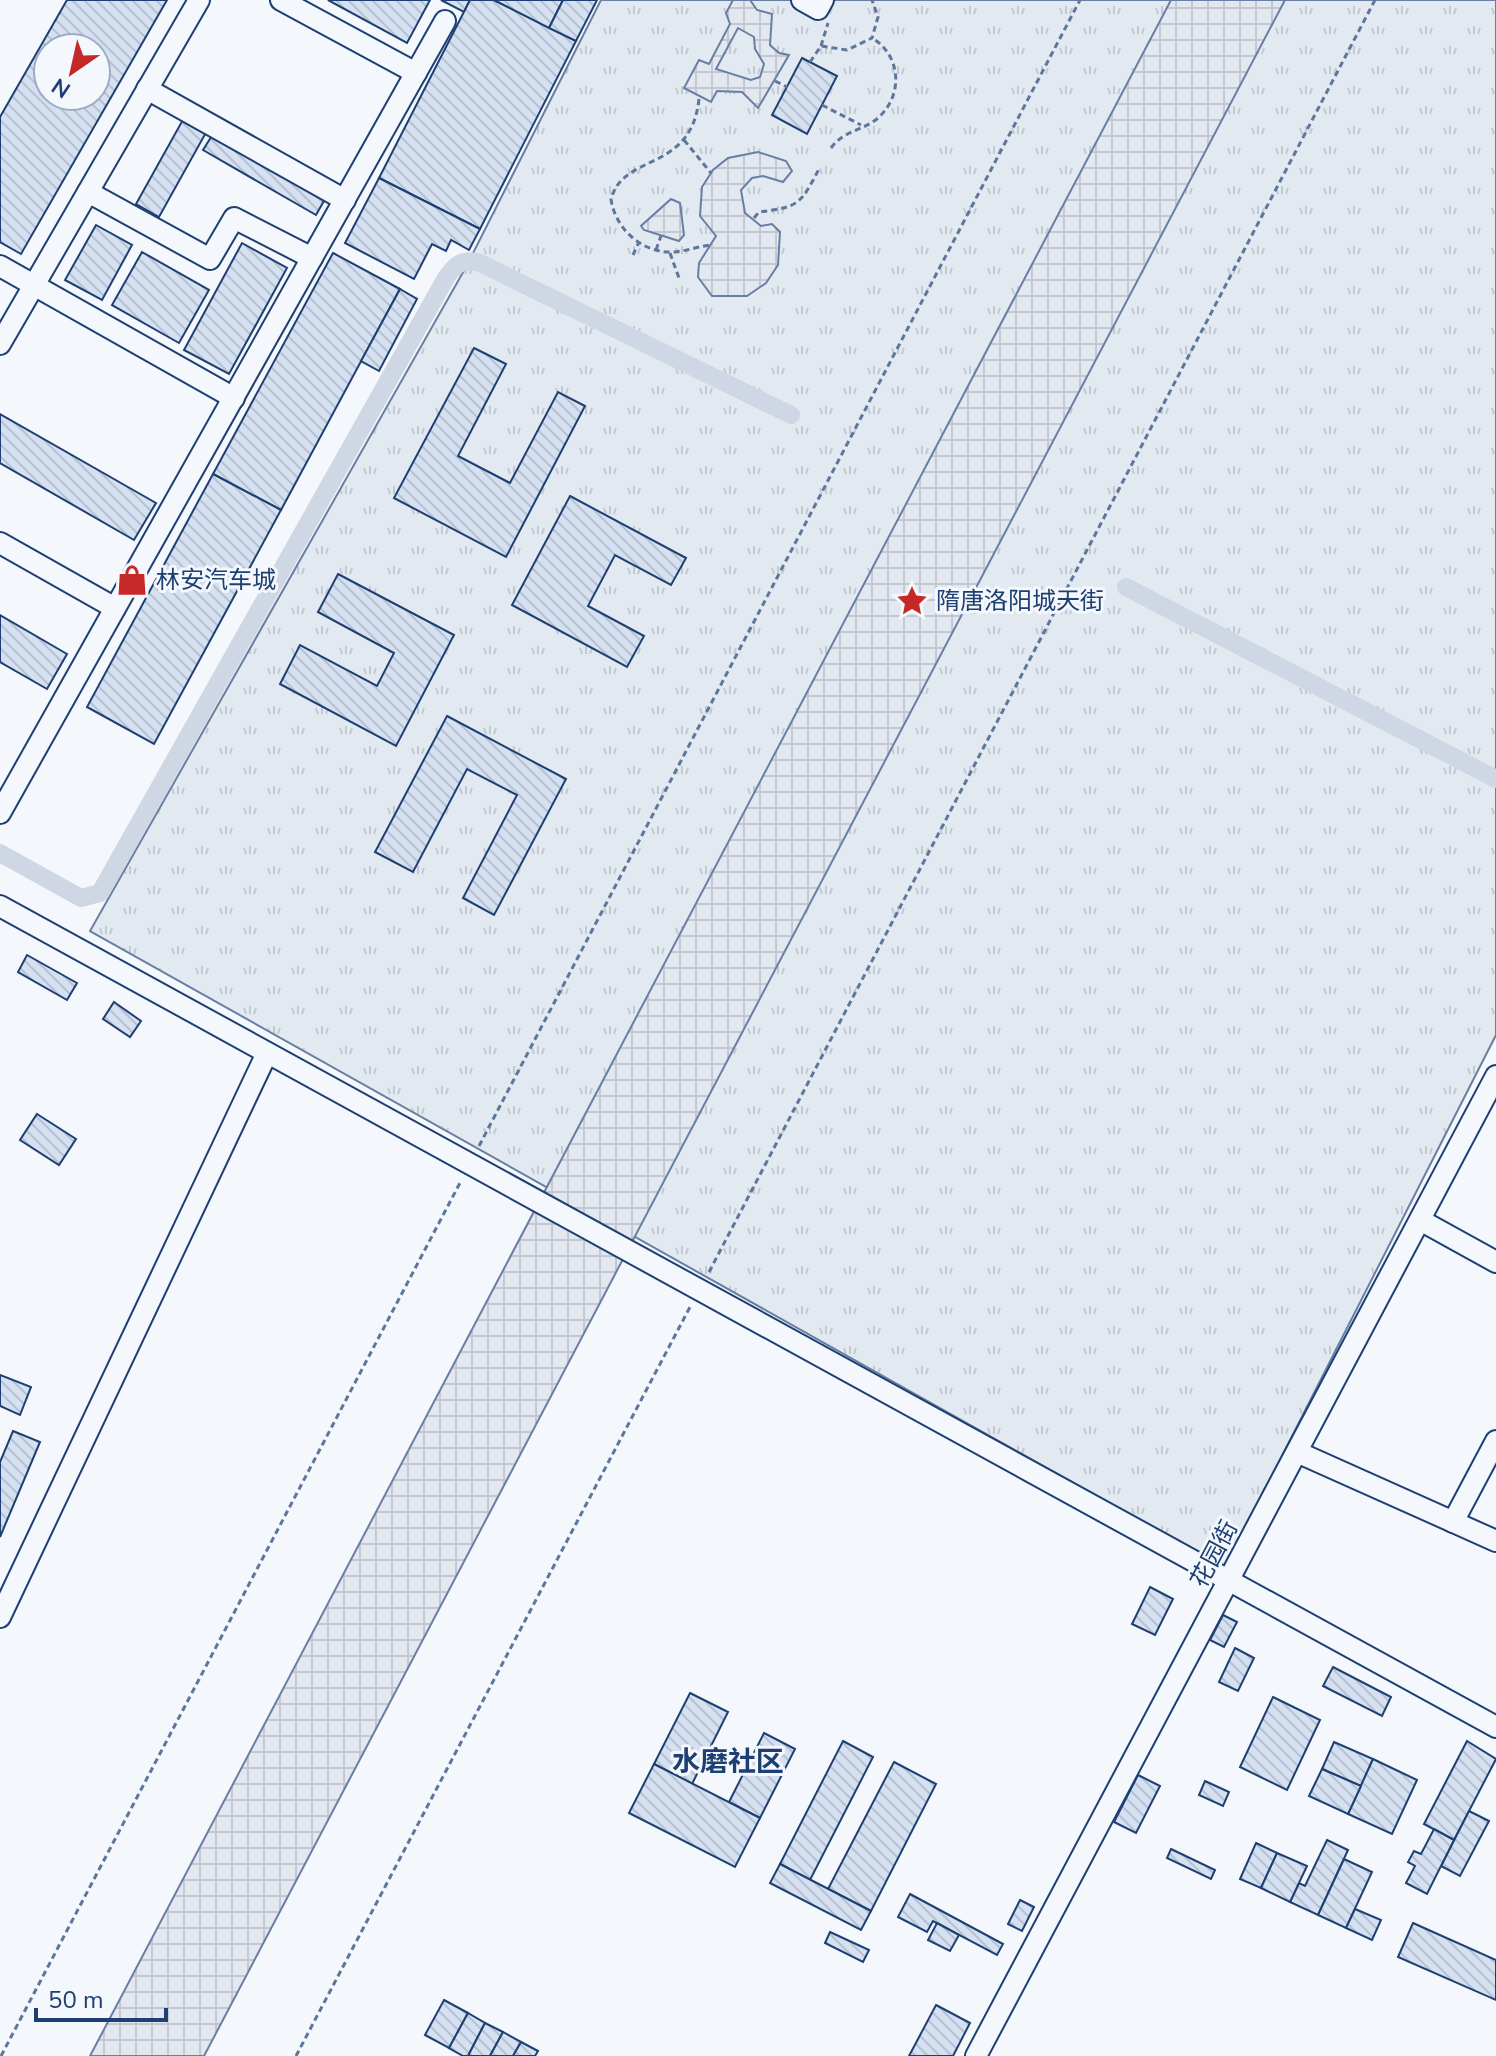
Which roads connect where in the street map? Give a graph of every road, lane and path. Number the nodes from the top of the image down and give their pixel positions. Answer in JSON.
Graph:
{"nodes":[{"id":1,"x":199,"y":0,"type":"edge"},
{"id":2,"x":281,"y":0,"type":"edge"},
{"id":3,"x":802,"y":0,"type":"edge"},
{"id":4,"x":823,"y":0,"type":"edge"},
{"id":5,"x":872,"y":0,"type":"edge"},
{"id":6,"x":1080,"y":0,"type":"edge"},
{"id":7,"x":1375,"y":0,"type":"edge"},
{"id":8,"x":445,"y":21,"type":"dead end"},
{"id":9,"x":872,"y":38,"type":"junction"},
{"id":10,"x":810,"y":62,"type":"dead end"},
{"id":11,"x":416,"y":73,"type":"junction"},
{"id":12,"x":775,"y":81,"type":"dead end"},
{"id":13,"x":787,"y":87,"type":"dead end"},
{"id":14,"x":147,"y":89,"type":"junction"},
{"id":15,"x":699,"y":99,"type":"dead end"},
{"id":16,"x":822,"y":105,"type":"dead end"},
{"id":17,"x":862,"y":126,"type":"junction"},
{"id":18,"x":684,"y":140,"type":"junction"},
{"id":19,"x":831,"y":148,"type":"dead end"},
{"id":20,"x":819,"y":169,"type":"dead end"},
{"id":21,"x":711,"y":173,"type":"dead end"},
{"id":22,"x":88,"y":192,"type":"junction"},
{"id":23,"x":345,"y":200,"type":"junction"},
{"id":24,"x":754,"y":218,"type":"dead end"},
{"id":25,"x":661,"y":236,"type":"dead end"},
{"id":26,"x":639,"y":242,"type":"junction"},
{"id":27,"x":712,"y":245,"type":"dead end"},
{"id":28,"x":656,"y":250,"type":"junction"},
{"id":29,"x":670,"y":253,"type":"junction"},
{"id":30,"x":633,"y":255,"type":"dead end"},
{"id":31,"x":312,"y":258,"type":"junction"},
{"id":32,"x":0,"y":266,"type":"edge"},
{"id":33,"x":679,"y":278,"type":"dead end"},
{"id":34,"x":34,"y":285,"type":"junction"},
{"id":35,"x":0,"y":344,"type":"edge"},
{"id":36,"x":234,"y":398,"type":"junction"},
{"id":37,"x":0,"y":543,"type":"edge"},
{"id":38,"x":115,"y":608,"type":"junction"},
{"id":39,"x":0,"y":813,"type":"edge"},
{"id":40,"x":0,"y":906,"type":"edge"},
{"id":41,"x":267,"y":1053,"type":"junction"},
{"id":42,"x":1496,"y":1076,"type":"edge"},
{"id":43,"x":470,"y":1164,"type":"junction"},
{"id":44,"x":1420,"y":1220,"type":"junction"},
{"id":45,"x":1496,"y":1262,"type":"edge"},
{"id":46,"x":699,"y":1290,"type":"junction"},
{"id":47,"x":1496,"y":1441,"type":"edge"},
{"id":48,"x":1297,"y":1452,"type":"junction"},
{"id":49,"x":1453,"y":1522,"type":"junction"},
{"id":50,"x":1496,"y":1541,"type":"edge"},
{"id":51,"x":1230,"y":1581,"type":"junction"},
{"id":52,"x":0,"y":1617,"type":"edge"},
{"id":53,"x":1496,"y":1727,"type":"edge"},
{"id":54,"x":1,"y":2056,"type":"edge"},
{"id":55,"x":296,"y":2056,"type":"edge"},
{"id":56,"x":976,"y":2056,"type":"edge"}],
"edges":[{"from":1,"to":14,"type":"street"},
{"from":2,"to":11,"type":"street"},
{"from":3,"to":4,"type":"street"},
{"from":5,"to":9,"type":"path"},
{"from":6,"to":43,"type":"path"},
{"from":7,"to":46,"type":"path"},
{"from":8,"to":11,"type":"street"},
{"from":9,"to":10,"type":"path"},
{"from":9,"to":17,"type":"path"},
{"from":11,"to":23,"type":"street"},
{"from":12,"to":13,"type":"path"},
{"from":14,"to":22,"type":"street"},
{"from":14,"to":23,"type":"street"},
{"from":15,"to":18,"type":"path"},
{"from":16,"to":17,"type":"path"},
{"from":17,"to":19,"type":"path"},
{"from":18,"to":21,"type":"path"},
{"from":18,"to":26,"type":"path"},
{"from":20,"to":24,"type":"path"},
{"from":22,"to":31,"type":"street"},
{"from":22,"to":34,"type":"street"},
{"from":23,"to":31,"type":"street"},
{"from":25,"to":28,"type":"path"},
{"from":26,"to":28,"type":"path"},
{"from":26,"to":30,"type":"path"},
{"from":27,"to":29,"type":"path"},
{"from":28,"to":29,"type":"path"},
{"from":29,"to":33,"type":"path"},
{"from":31,"to":36,"type":"street"},
{"from":32,"to":34,"type":"street"},
{"from":34,"to":35,"type":"street"},
{"from":34,"to":36,"type":"street"},
{"from":36,"to":38,"type":"street"},
{"from":37,"to":38,"type":"street"},
{"from":38,"to":39,"type":"street"},
{"from":40,"to":41,"type":"street"},
{"from":41,"to":43,"type":"street"},
{"from":41,"to":52,"type":"street"},
{"from":42,"to":44,"type":"street","name":"花园街"},
{"from":43,"to":46,"type":"street"},
{"from":43,"to":54,"type":"path"},
{"from":44,"to":45,"type":"street"},
{"from":44,"to":48,"type":"street","name":"花园街"},
{"from":46,"to":51,"type":"street"},
{"from":46,"to":55,"type":"path"},
{"from":47,"to":49,"type":"street"},
{"from":48,"to":49,"type":"street"},
{"from":48,"to":51,"type":"street","name":"花园街"},
{"from":49,"to":50,"type":"street"},
{"from":51,"to":53,"type":"street"},
{"from":51,"to":56,"type":"street","name":"花园街"}]}
